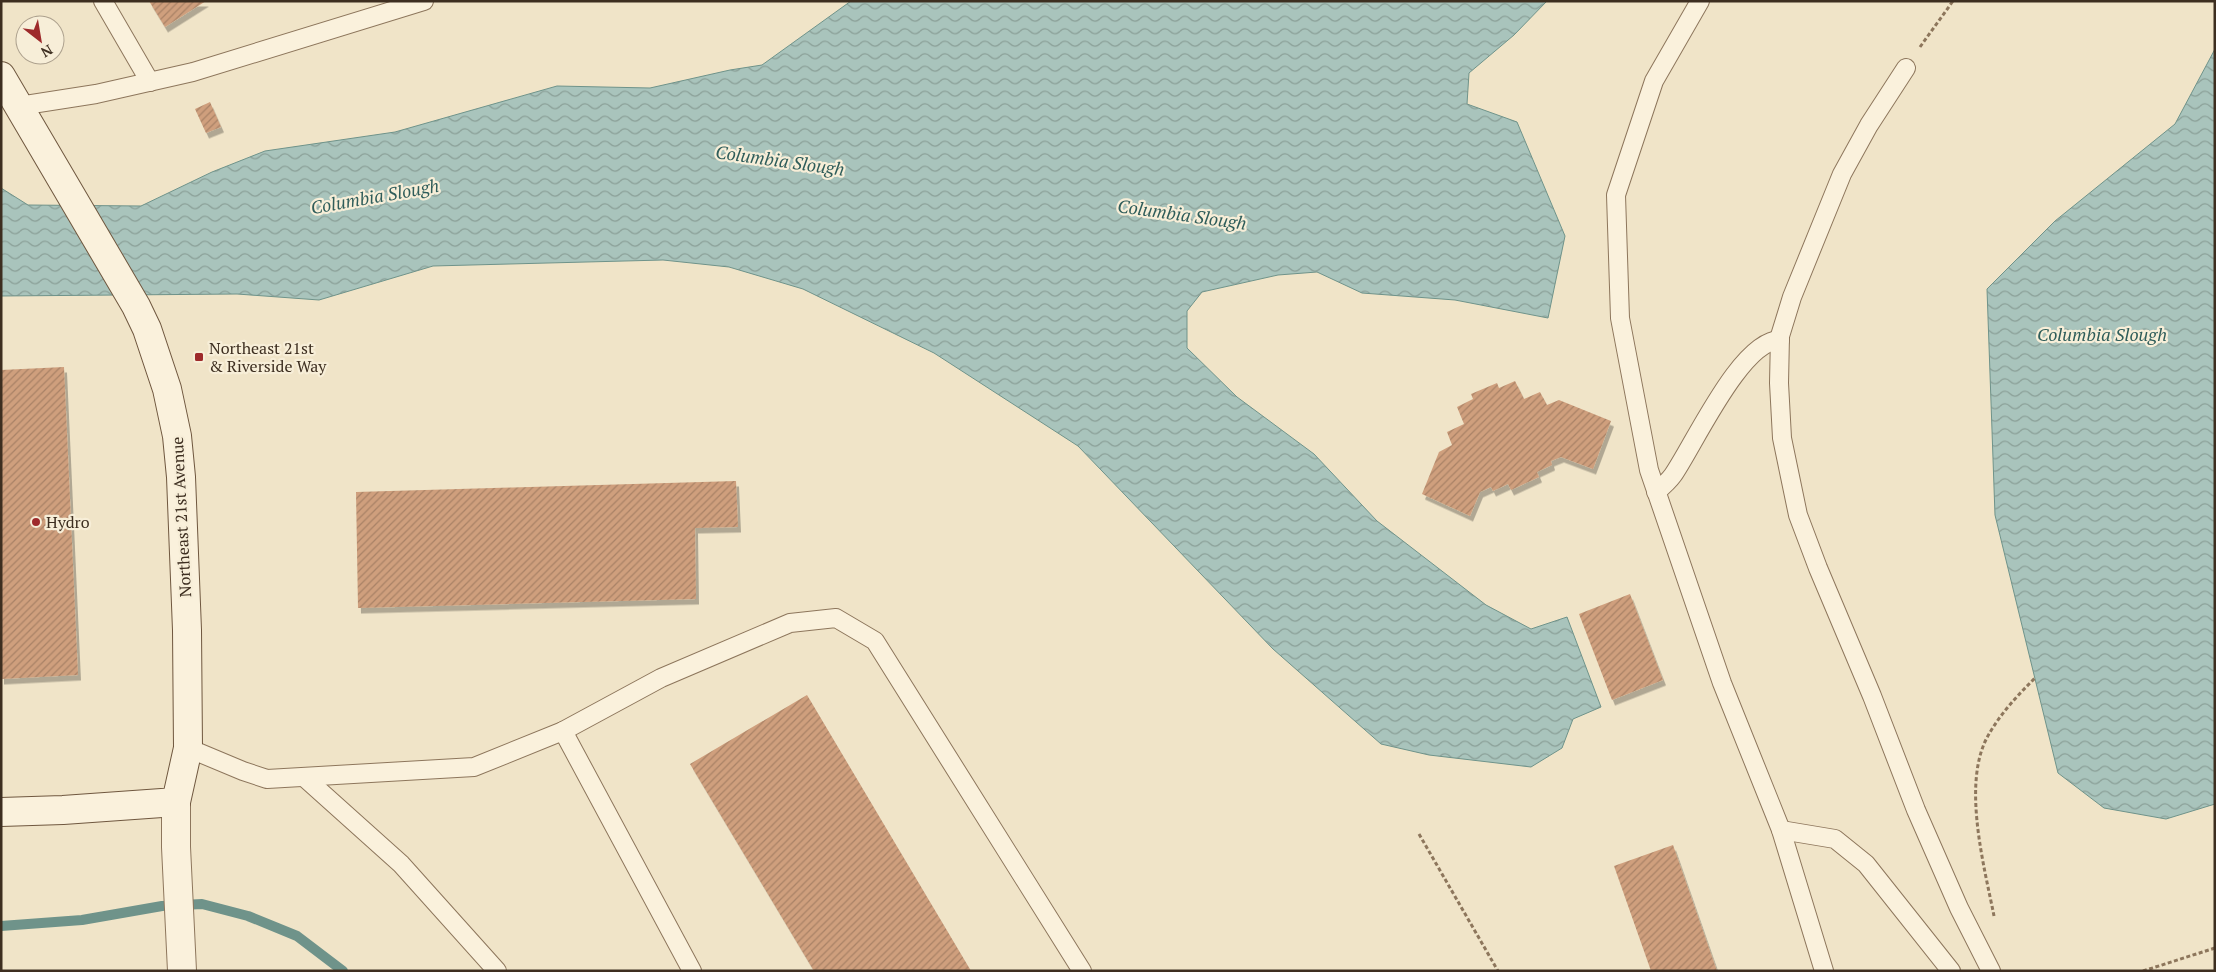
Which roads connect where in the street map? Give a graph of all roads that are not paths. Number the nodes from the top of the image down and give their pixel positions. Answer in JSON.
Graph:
{"nodes":[{"id":1,"x":103,"y":1,"type":"edge"},
{"id":2,"x":424,"y":1,"type":"edge"},
{"id":3,"x":1700,"y":1,"type":"edge"},
{"id":4,"x":1906,"y":68,"type":"road end"},
{"id":5,"x":1,"y":76,"type":"edge"},
{"id":6,"x":150,"y":82,"type":"junction"},
{"id":7,"x":22,"y":112,"type":"junction"},
{"id":8,"x":1780,"y":340,"type":"junction"},
{"id":9,"x":1656,"y":492,"type":"junction"},
{"id":10,"x":563,"y":731,"type":"junction"},
{"id":11,"x":188,"y":748,"type":"junction"},
{"id":12,"x":304,"y":777,"type":"junction"},
{"id":13,"x":176,"y":802,"type":"junction"},
{"id":14,"x":1,"y":812,"type":"edge"},
{"id":15,"x":1781,"y":830,"type":"junction"},
{"id":16,"x":182,"y":971,"type":"edge"},
{"id":17,"x":497,"y":971,"type":"edge"},
{"id":18,"x":692,"y":971,"type":"edge"},
{"id":19,"x":1082,"y":971,"type":"edge"},
{"id":20,"x":1824,"y":971,"type":"edge"},
{"id":21,"x":1951,"y":971,"type":"edge"},
{"id":22,"x":1991,"y":971,"type":"edge"}],
"edges":[{"from":1,"to":6,"type":"lane"},
{"from":2,"to":6,"type":"lane"},
{"from":3,"to":9,"type":"lane"},
{"from":4,"to":8,"type":"lane"},
{"from":5,"to":7,"type":"street","name":"Northeast 21st Avenue"},
{"from":6,"to":7,"type":"lane"},
{"from":7,"to":11,"type":"street","name":"Northeast 21st Avenue"},
{"from":8,"to":9,"type":"lane"},
{"from":8,"to":22,"type":"lane"},
{"from":9,"to":15,"type":"lane"},
{"from":10,"to":12,"type":"lane"},
{"from":10,"to":18,"type":"lane"},
{"from":10,"to":19,"type":"lane"},
{"from":11,"to":12,"type":"lane"},
{"from":11,"to":13,"type":"street","name":"Northeast 21st Avenue"},
{"from":12,"to":17,"type":"lane"},
{"from":13,"to":14,"type":"street"},
{"from":13,"to":16,"type":"street","name":"Northeast 21st Avenue"},
{"from":15,"to":20,"type":"lane"},
{"from":15,"to":21,"type":"lane"}]}
